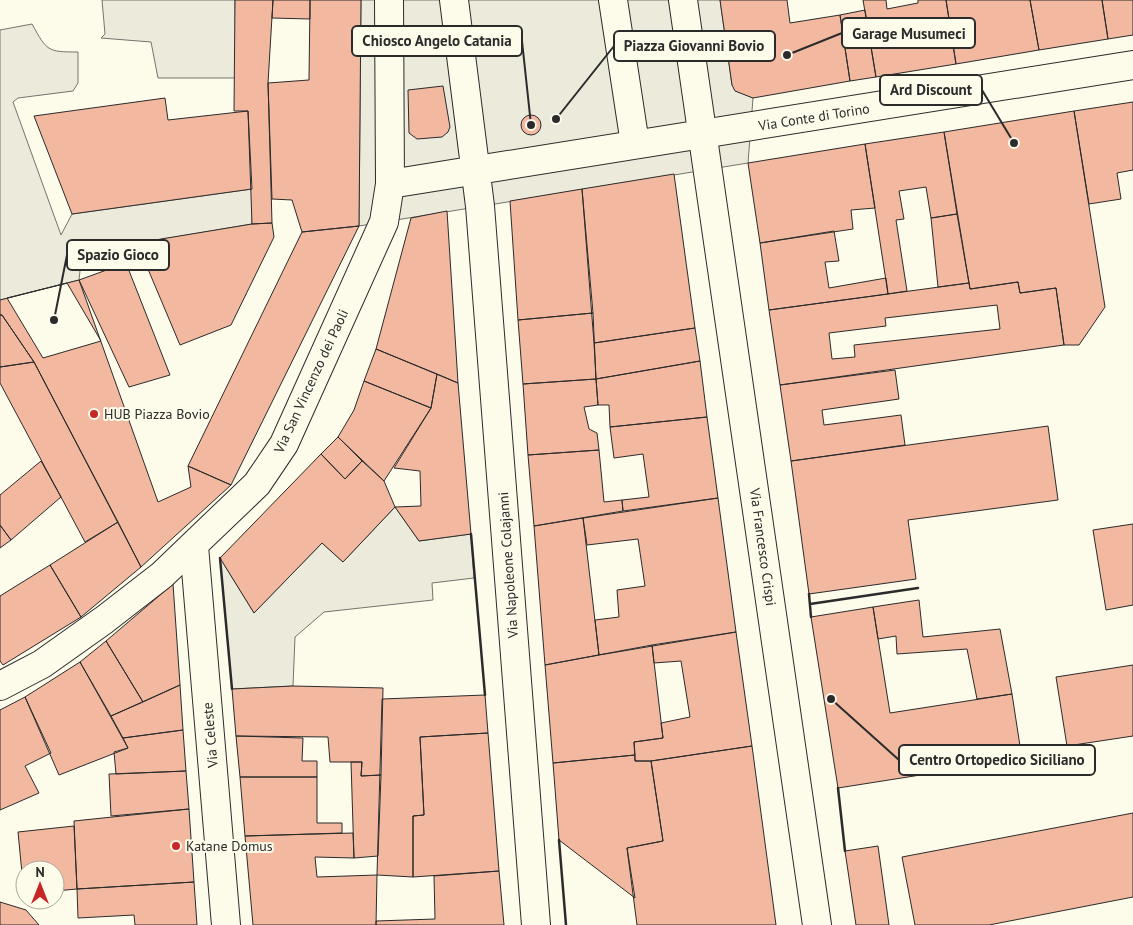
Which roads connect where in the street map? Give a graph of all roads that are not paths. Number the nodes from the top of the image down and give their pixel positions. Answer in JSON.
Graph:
{"nodes":[{"id":1,"x":389,"y":0,"type":"edge"},
{"id":2,"x":454,"y":0,"type":"edge"},
{"id":3,"x":613,"y":0,"type":"edge"},
{"id":4,"x":683,"y":0,"type":"edge"},
{"id":5,"x":1133,"y":65,"type":"edge"},
{"id":6,"x":703,"y":132,"type":"junction"},
{"id":7,"x":635,"y":144,"type":"junction"},
{"id":8,"x":476,"y":170,"type":"junction"},
{"id":9,"x":390,"y":184,"type":"junction"},
{"id":10,"x":194,"y":546,"type":"junction"},
{"id":11,"x":0,"y":686,"type":"edge"},
{"id":12,"x":226,"y":925,"type":"edge"},
{"id":13,"x":536,"y":925,"type":"edge"},
{"id":14,"x":817,"y":925,"type":"edge"}],
"edges":[{"from":1,"to":9,"type":"street","name":"Via San Vincenzo dei Paoli"},
{"from":2,"to":8,"type":"street","name":"Via Napoleone Colajanni"},
{"from":3,"to":7,"type":"street"},
{"from":4,"to":6,"type":"street","name":"Via Francesco Crispi"},
{"from":5,"to":6,"type":"street","name":"Via Conte di Torino"},
{"from":6,"to":7,"type":"street","name":"Via Conte di Torino"},
{"from":6,"to":14,"type":"street","name":"Via Francesco Crispi"},
{"from":7,"to":8,"type":"street","name":"Via Conte di Torino"},
{"from":8,"to":9,"type":"street","name":"Via Conte di Torino"},
{"from":8,"to":13,"type":"street","name":"Via Napoleone Colajanni"},
{"from":9,"to":10,"type":"street","name":"Via San Vincenzo dei Paoli"},
{"from":10,"to":11,"type":"street","name":"Via San Vincenzo dei Paoli"},
{"from":10,"to":12,"type":"street","name":"Via Celeste"}]}
